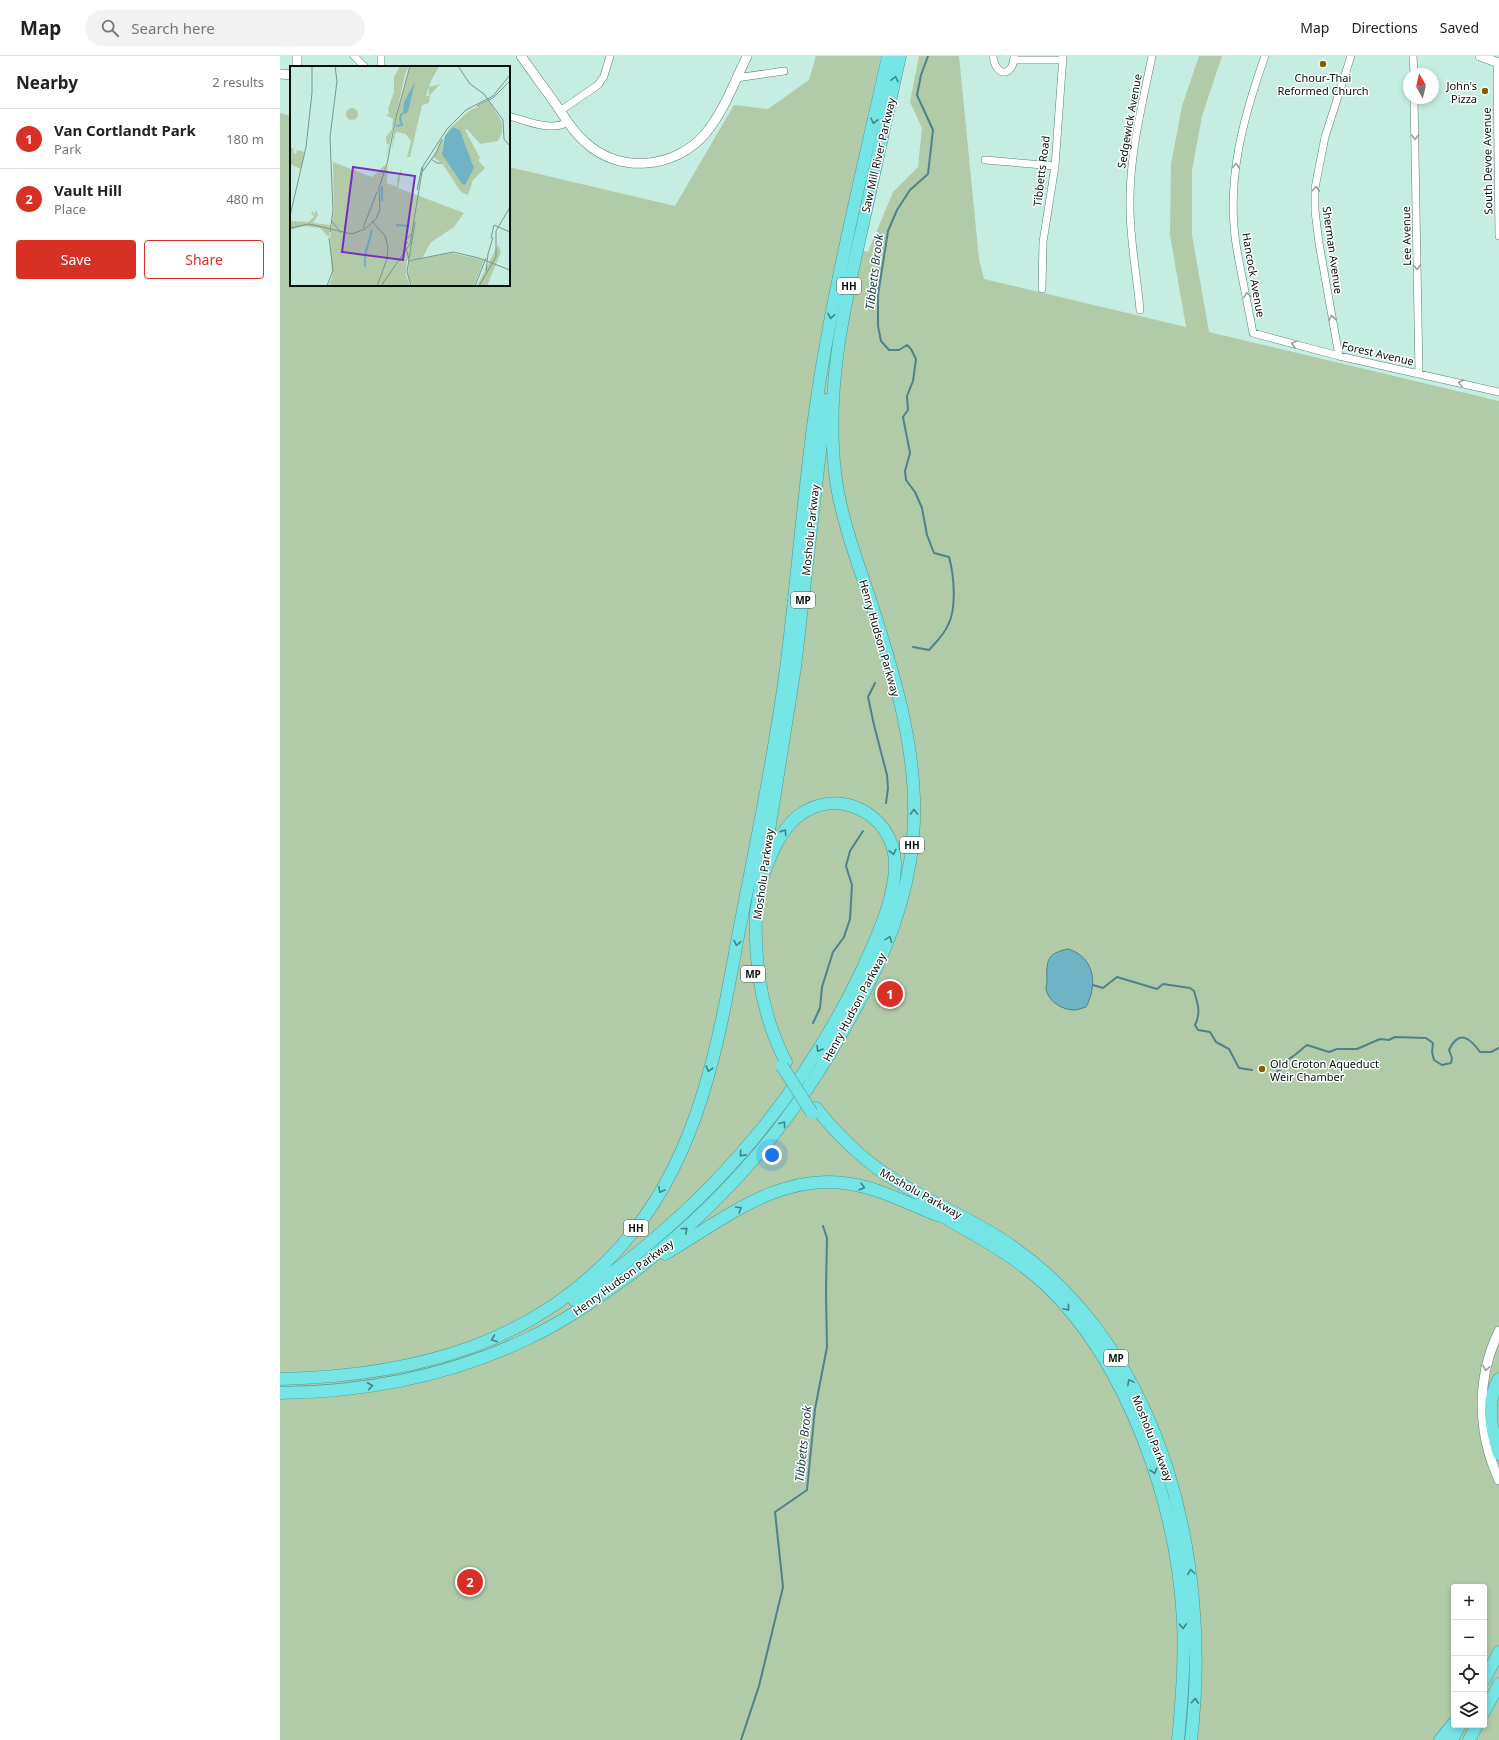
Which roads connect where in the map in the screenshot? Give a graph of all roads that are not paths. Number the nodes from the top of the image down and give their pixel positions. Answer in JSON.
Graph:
{"nodes":[{"id":1,"x":354,"y":56,"type":"edge"},
{"id":2,"x":381,"y":56,"type":"edge"},
{"id":3,"x":521,"y":56,"type":"edge"},
{"id":4,"x":610,"y":56,"type":"edge"},
{"id":5,"x":747,"y":56,"type":"edge"},
{"id":6,"x":888,"y":56,"type":"edge"},
{"id":7,"x":900,"y":56,"type":"edge"},
{"id":8,"x":993,"y":56,"type":"edge"},
{"id":9,"x":1152,"y":56,"type":"edge"},
{"id":10,"x":1265,"y":56,"type":"edge"},
{"id":11,"x":1351,"y":56,"type":"edge"},
{"id":12,"x":1413,"y":56,"type":"edge"},
{"id":13,"x":1480,"y":56,"type":"edge"},
{"id":14,"x":1014,"y":58,"type":"edge"},
{"id":15,"x":1062,"y":58,"type":"edge"},
{"id":16,"x":1498,"y":63,"type":"edge"},
{"id":17,"x":364,"y":66,"type":"edge"},
{"id":18,"x":380,"y":66,"type":"edge"},
{"id":19,"x":1414,"y":68,"type":"edge"},
{"id":20,"x":784,"y":71,"type":"dead end"},
{"id":21,"x":280,"y":74,"type":"edge"},
{"id":22,"x":290,"y":75,"type":"edge"},
{"id":23,"x":736,"y":78,"type":"junction"},
{"id":24,"x":1414,"y":104,"type":"edge"},
{"id":25,"x":560,"y":111,"type":"junction"},
{"id":26,"x":510,"y":116,"type":"edge"},
{"id":27,"x":568,"y":122,"type":"junction"},
{"id":28,"x":985,"y":160,"type":"dead end"},
{"id":29,"x":1055,"y":166,"type":"junction"},
{"id":30,"x":1499,"y":236,"type":"edge"},
{"id":31,"x":850,"y":252,"type":"junction"},
{"id":32,"x":1042,"y":290,"type":"dead end"},
{"id":33,"x":1140,"y":310,"type":"dead end"},
{"id":34,"x":842,"y":320,"type":"junction"},
{"id":35,"x":1253,"y":334,"type":"joint"},
{"id":36,"x":1339,"y":356,"type":"junction"},
{"id":37,"x":1419,"y":374,"type":"junction"},
{"id":38,"x":1499,"y":392,"type":"edge"},
{"id":39,"x":755,"y":878,"type":"junction"},
{"id":40,"x":814,"y":1110,"type":"junction"},
{"id":41,"x":946,"y":1218,"type":"junction"},
{"id":42,"x":622,"y":1280,"type":"junction"},
{"id":43,"x":521,"y":1326,"type":"junction"},
{"id":44,"x":1499,"y":1331,"type":"edge"},
{"id":45,"x":280,"y":1379,"type":"edge"},
{"id":46,"x":1499,"y":1379,"type":"edge"},
{"id":47,"x":280,"y":1393,"type":"edge"},
{"id":48,"x":1499,"y":1454,"type":"edge"},
{"id":49,"x":1499,"y":1480,"type":"edge"},
{"id":50,"x":1499,"y":1652,"type":"edge"},
{"id":51,"x":1487,"y":1674,"type":"edge"},
{"id":52,"x":1499,"y":1684,"type":"edge"},
{"id":53,"x":1487,"y":1706,"type":"edge"},
{"id":54,"x":1451,"y":1726,"type":"edge"},
{"id":55,"x":1458,"y":1728,"type":"edge"},
{"id":56,"x":1475,"y":1728,"type":"edge"},
{"id":57,"x":1178,"y":1740,"type":"edge"},
{"id":58,"x":1191,"y":1740,"type":"edge"},
{"id":59,"x":1440,"y":1740,"type":"edge"},
{"id":60,"x":1452,"y":1740,"type":"edge"},
{"id":61,"x":1469,"y":1740,"type":"edge"}],
"edges":[{"from":1,"to":17,"type":"street"},
{"from":2,"to":18,"type":"street"},
{"from":3,"to":25,"type":"street"},
{"from":4,"to":25,"type":"street"},
{"from":5,"to":23,"type":"street"},
{"from":6,"to":31,"type":"highway","name":"Saw Mill River Parkway","one_way":true},
{"from":31,"to":7,"type":"highway","name":"Saw Mill River Parkway","one_way":true},
{"from":8,"to":14,"type":"street"},
{"from":9,"to":33,"type":"street","name":"Sedgewick Avenue"},
{"from":35,"to":10,"type":"street","name":"Hancock Avenue","one_way":true},
{"from":36,"to":11,"type":"street","name":"Sherman Avenue","one_way":true},
{"from":12,"to":19,"type":"street"},
{"from":13,"to":16,"type":"street"},
{"from":14,"to":15,"type":"street"},
{"from":15,"to":29,"type":"street","name":"Tibbetts Road"},
{"from":16,"to":30,"type":"street","name":"South Devoe Avenue"},
{"from":20,"to":23,"type":"street"},
{"from":21,"to":22,"type":"street"},
{"from":23,"to":27,"type":"street"},
{"from":24,"to":37,"type":"street","name":"Lee Avenue","one_way":true},
{"from":25,"to":27,"type":"street"},
{"from":26,"to":27,"type":"street"},
{"from":28,"to":29,"type":"street"},
{"from":29,"to":32,"type":"street","name":"Tibbetts Road"},
{"from":31,"to":34,"type":"highway","name":"Henry Hudson Parkway","number":"HH"},
{"from":31,"to":39,"type":"highway","name":"Henry Hudson Parkway","number":"HH","one_way":true},
{"from":34,"to":39,"type":"highway","name":"Mosholu Parkway","number":"MP"},
{"from":42,"to":34,"type":"highway","name":"Henry Hudson Parkway","number":"HH","one_way":true},
{"from":36,"to":35,"type":"street","name":"Forest Avenue","one_way":true},
{"from":36,"to":37,"type":"street","name":"Forest Avenue"},
{"from":38,"to":37,"type":"street","name":"Forest Avenue","one_way":true},
{"from":39,"to":40,"type":"highway","name":"Mosholu Parkway","number":"MP"},
{"from":39,"to":43,"type":"highway","name":"Henry Hudson Parkway","number":"HH","one_way":true},
{"from":39,"to":43,"type":"highway","one_way":true},
{"from":40,"to":41,"type":"highway","name":"Mosholu Parkway","number":"MP"},
{"from":58,"to":40,"type":"highway","name":"Mosholu Parkway","number":"MP","one_way":true},
{"from":42,"to":41,"type":"highway","one_way":true},
{"from":41,"to":57,"type":"highway","name":"Mosholu Parkway","number":"MP","one_way":true},
{"from":47,"to":42,"type":"highway","name":"Henry Hudson Parkway","number":"HH","one_way":true},
{"from":43,"to":45,"type":"highway","name":"Henry Hudson Parkway","number":"HH","one_way":true},
{"from":44,"to":49,"type":"street","one_way":true},
{"from":46,"to":48,"type":"highway"},
{"from":50,"to":51,"type":"highway"},
{"from":52,"to":53,"type":"highway"},
{"from":54,"to":59,"type":"highway"},
{"from":55,"to":60,"type":"highway"},
{"from":56,"to":61,"type":"highway"}]}
